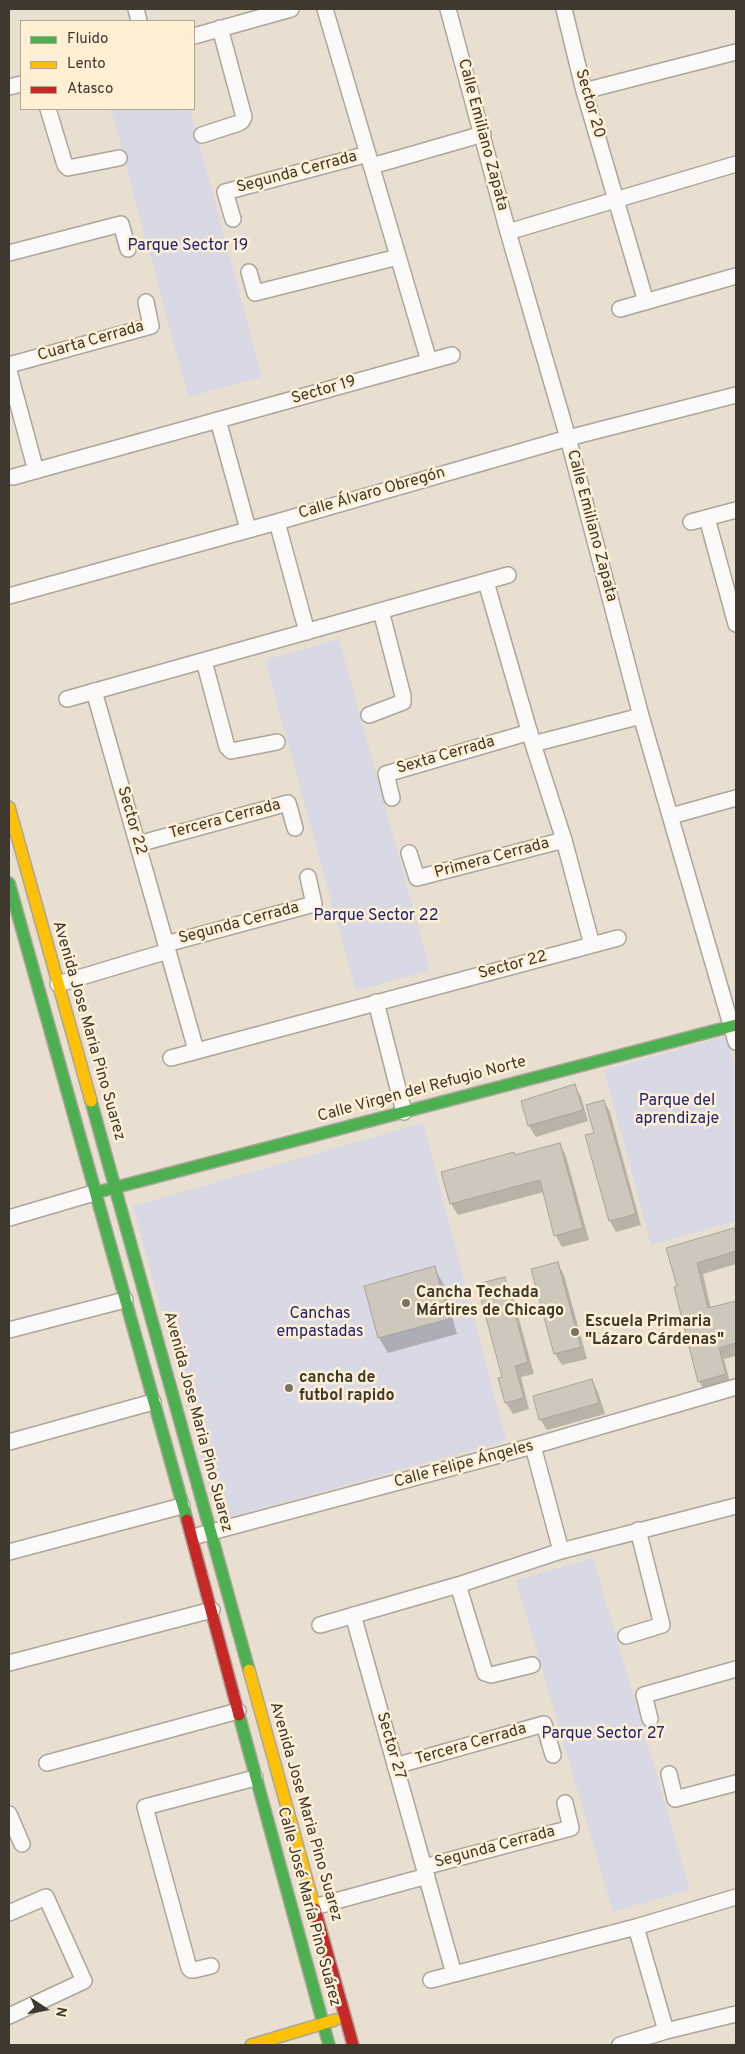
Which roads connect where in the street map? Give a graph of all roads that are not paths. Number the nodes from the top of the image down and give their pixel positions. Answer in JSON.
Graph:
{"nodes":[{"id":1,"x":291,"y":9,"type":"edge"},
{"id":2,"x":325,"y":9,"type":"edge"},
{"id":3,"x":448,"y":9,"type":"edge"},
{"id":4,"x":564,"y":9,"type":"edge"},
{"id":5,"x":220,"y":28,"type":"junction"},
{"id":6,"x":195,"y":36,"type":"edge"},
{"id":7,"x":736,"y":52,"type":"edge"},
{"id":8,"x":584,"y":91,"type":"junction"},
{"id":9,"x":48,"y":110,"type":"edge"},
{"id":10,"x":483,"y":134,"type":"junction"},
{"id":11,"x":202,"y":135,"type":"dead end"},
{"id":12,"x":119,"y":158,"type":"dead end"},
{"id":13,"x":370,"y":160,"type":"junction"},
{"id":14,"x":736,"y":164,"type":"edge"},
{"id":15,"x":616,"y":198,"type":"junction"},
{"id":16,"x":233,"y":219,"type":"dead end"},
{"id":17,"x":508,"y":232,"type":"junction"},
{"id":18,"x":128,"y":249,"type":"dead end"},
{"id":19,"x":9,"y":254,"type":"edge"},
{"id":20,"x":398,"y":257,"type":"junction"},
{"id":21,"x":249,"y":272,"type":"dead end"},
{"id":22,"x":736,"y":276,"type":"edge"},
{"id":23,"x":146,"y":302,"type":"dead end"},
{"id":24,"x":646,"y":302,"type":"junction"},
{"id":25,"x":620,"y":309,"type":"dead end"},
{"id":26,"x":452,"y":355,"type":"dead end"},
{"id":27,"x":429,"y":361,"type":"junction"},
{"id":28,"x":9,"y":365,"type":"edge"},
{"id":29,"x":9,"y":372,"type":"edge"},
{"id":30,"x":736,"y":395,"type":"edge"},
{"id":31,"x":218,"y":420,"type":"junction"},
{"id":32,"x":568,"y":438,"type":"junction"},
{"id":33,"x":36,"y":471,"type":"junction"},
{"id":34,"x":13,"y":477,"type":"dead end"},
{"id":35,"x":736,"y":510,"type":"edge"},
{"id":36,"x":707,"y":518,"type":"junction"},
{"id":37,"x":277,"y":522,"type":"junction"},
{"id":38,"x":691,"y":522,"type":"dead end"},
{"id":39,"x":248,"y":529,"type":"junction"},
{"id":40,"x":508,"y":575,"type":"dead end"},
{"id":41,"x":486,"y":582,"type":"junction"},
{"id":42,"x":9,"y":596,"type":"edge"},
{"id":43,"x":381,"y":611,"type":"junction"},
{"id":44,"x":736,"y":624,"type":"edge"},
{"id":45,"x":307,"y":632,"type":"junction"},
{"id":46,"x":204,"y":661,"type":"junction"},
{"id":47,"x":94,"y":691,"type":"junction"},
{"id":48,"x":67,"y":699,"type":"dead end"},
{"id":49,"x":369,"y":715,"type":"dead end"},
{"id":50,"x":641,"y":716,"type":"junction"},
{"id":51,"x":531,"y":738,"type":"junction"},
{"id":52,"x":277,"y":742,"type":"dead end"},
{"id":53,"x":392,"y":798,"type":"dead end"},
{"id":54,"x":736,"y":798,"type":"edge"},
{"id":55,"x":9,"y":807,"type":"edge"},
{"id":56,"x":670,"y":816,"type":"junction"},
{"id":57,"x":295,"y":828,"type":"dead end"},
{"id":58,"x":564,"y":840,"type":"junction"},
{"id":59,"x":138,"y":844,"type":"junction"},
{"id":60,"x":409,"y":853,"type":"dead end"},
{"id":61,"x":308,"y":877,"type":"dead end"},
{"id":62,"x":9,"y":882,"type":"edge"},
{"id":63,"x":15,"y":928,"type":"edge"},
{"id":64,"x":618,"y":938,"type":"dead end"},
{"id":65,"x":592,"y":945,"type":"junction"},
{"id":66,"x":167,"y":947,"type":"junction"},
{"id":67,"x":58,"y":984,"type":"junction"},
{"id":68,"x":376,"y":1002,"type":"junction"},
{"id":69,"x":734,"y":1026,"type":"edge"},
{"id":70,"x":736,"y":1042,"type":"edge"},
{"id":71,"x":196,"y":1050,"type":"junction"},
{"id":72,"x":171,"y":1058,"type":"dead end"},
{"id":73,"x":404,"y":1112,"type":"junction"},
{"id":74,"x":115,"y":1187,"type":"junction"},
{"id":75,"x":94,"y":1193,"type":"junction"},
{"id":76,"x":9,"y":1218,"type":"edge"},
{"id":77,"x":125,"y":1300,"type":"junction"},
{"id":78,"x":9,"y":1330,"type":"edge"},
{"id":79,"x":736,"y":1387,"type":"edge"},
{"id":80,"x":153,"y":1402,"type":"junction"},
{"id":81,"x":9,"y":1442,"type":"edge"},
{"id":82,"x":533,"y":1446,"type":"junction"},
{"id":83,"x":182,"y":1506,"type":"junction"},
{"id":84,"x":736,"y":1506,"type":"edge"},
{"id":85,"x":638,"y":1530,"type":"junction"},
{"id":86,"x":210,"y":1532,"type":"junction"},
{"id":87,"x":191,"y":1538,"type":"junction"},
{"id":88,"x":9,"y":1552,"type":"edge"},
{"id":89,"x":561,"y":1552,"type":"junction"},
{"id":90,"x":458,"y":1584,"type":"junction"},
{"id":91,"x":212,"y":1610,"type":"junction"},
{"id":92,"x":353,"y":1615,"type":"junction"},
{"id":93,"x":320,"y":1625,"type":"dead end"},
{"id":94,"x":626,"y":1636,"type":"dead end"},
{"id":95,"x":9,"y":1663,"type":"edge"},
{"id":96,"x":532,"y":1665,"type":"dead end"},
{"id":97,"x":736,"y":1669,"type":"edge"},
{"id":98,"x":238,"y":1710,"type":"junction"},
{"id":99,"x":650,"y":1719,"type":"dead end"},
{"id":100,"x":553,"y":1755,"type":"dead end"},
{"id":101,"x":47,"y":1763,"type":"dead end"},
{"id":102,"x":395,"y":1766,"type":"junction"},
{"id":103,"x":669,"y":1774,"type":"dead end"},
{"id":104,"x":255,"y":1778,"type":"junction"},
{"id":105,"x":736,"y":1783,"type":"edge"},
{"id":106,"x":565,"y":1803,"type":"dead end"},
{"id":107,"x":9,"y":1814,"type":"edge"},
{"id":108,"x":22,"y":1844,"type":"dead end"},
{"id":109,"x":425,"y":1872,"type":"junction"},
{"id":110,"x":736,"y":1897,"type":"edge"},
{"id":111,"x":314,"y":1907,"type":"junction"},
{"id":112,"x":9,"y":1913,"type":"edge"},
{"id":113,"x":636,"y":1927,"type":"junction"},
{"id":114,"x":211,"y":1966,"type":"dead end"},
{"id":115,"x":454,"y":1974,"type":"junction"},
{"id":116,"x":431,"y":1980,"type":"dead end"},
{"id":117,"x":736,"y":2014,"type":"edge"},
{"id":118,"x":9,"y":2016,"type":"edge"},
{"id":119,"x":345,"y":2017,"type":"junction"},
{"id":120,"x":324,"y":2024,"type":"junction"},
{"id":121,"x":666,"y":2031,"type":"junction"},
{"id":122,"x":251,"y":2045,"type":"edge"},
{"id":123,"x":329,"y":2045,"type":"edge"},
{"id":124,"x":353,"y":2045,"type":"edge"},
{"id":125,"x":620,"y":2045,"type":"edge"}],
"edges":[{"from":1,"to":5,"type":"street"},
{"from":2,"to":13,"type":"street"},
{"from":3,"to":10,"type":"street","name":"Calle Emiliano Zapata"},
{"from":4,"to":8,"type":"street","name":"Sector 20"},
{"from":5,"to":6,"type":"street"},
{"from":5,"to":11,"type":"street"},
{"from":7,"to":8,"type":"street"},
{"from":8,"to":15,"type":"street","name":"Sector 20"},
{"from":9,"to":12,"type":"street"},
{"from":10,"to":13,"type":"street"},
{"from":10,"to":17,"type":"street","name":"Calle Emiliano Zapata"},
{"from":13,"to":16,"type":"street","name":"Segunda Cerrada"},
{"from":13,"to":20,"type":"street"},
{"from":14,"to":15,"type":"street"},
{"from":15,"to":17,"type":"street"},
{"from":15,"to":24,"type":"street","name":"Sector 20"},
{"from":17,"to":32,"type":"street","name":"Calle Emiliano Zapata"},
{"from":18,"to":19,"type":"street"},
{"from":20,"to":21,"type":"street"},
{"from":20,"to":27,"type":"street"},
{"from":22,"to":24,"type":"street"},
{"from":23,"to":28,"type":"street","name":"Cuarta Cerrada"},
{"from":24,"to":25,"type":"street"},
{"from":26,"to":27,"type":"street","name":"Sector 19"},
{"from":27,"to":31,"type":"street","name":"Sector 19"},
{"from":29,"to":33,"type":"street"},
{"from":30,"to":32,"type":"street","name":"Calle Álvaro Obregón"},
{"from":31,"to":33,"type":"street","name":"Sector 19"},
{"from":31,"to":39,"type":"street"},
{"from":32,"to":37,"type":"street","name":"Calle Álvaro Obregón"},
{"from":32,"to":50,"type":"street","name":"Calle Emiliano Zapata"},
{"from":33,"to":34,"type":"street","name":"Sector 19"},
{"from":35,"to":36,"type":"street"},
{"from":36,"to":38,"type":"street"},
{"from":36,"to":44,"type":"street"},
{"from":37,"to":39,"type":"street","name":"Calle Álvaro Obregón"},
{"from":37,"to":45,"type":"street"},
{"from":39,"to":42,"type":"street","name":"Calle Álvaro Obregón"},
{"from":40,"to":41,"type":"street"},
{"from":41,"to":43,"type":"street"},
{"from":41,"to":51,"type":"street"},
{"from":43,"to":45,"type":"street"},
{"from":43,"to":49,"type":"street"},
{"from":45,"to":46,"type":"street"},
{"from":46,"to":47,"type":"street"},
{"from":46,"to":52,"type":"street"},
{"from":47,"to":48,"type":"street"},
{"from":47,"to":59,"type":"street","name":"Sector 22"},
{"from":50,"to":51,"type":"street"},
{"from":50,"to":56,"type":"street","name":"Calle Emiliano Zapata"},
{"from":51,"to":53,"type":"street","name":"Sexta Cerrada"},
{"from":51,"to":58,"type":"street"},
{"from":54,"to":56,"type":"street"},
{"from":55,"to":67,"type":"street","name":"Avenida Jose Maria Pino Suarez"},
{"from":56,"to":69,"type":"street","name":"Calle Emiliano Zapata"},
{"from":57,"to":59,"type":"street","name":"Tercera Cerrada"},
{"from":58,"to":60,"type":"street","name":"Primera Cerrada"},
{"from":58,"to":65,"type":"street"},
{"from":59,"to":66,"type":"street","name":"Sector 22"},
{"from":61,"to":66,"type":"street","name":"Segunda Cerrada"},
{"from":62,"to":63,"type":"street"},
{"from":63,"to":75,"type":"street"},
{"from":64,"to":65,"type":"street","name":"Sector 22"},
{"from":65,"to":68,"type":"street","name":"Sector 22"},
{"from":66,"to":67,"type":"street"},
{"from":66,"to":71,"type":"street","name":"Sector 22"},
{"from":67,"to":74,"type":"street","name":"Avenida Jose Maria Pino Suarez"},
{"from":68,"to":71,"type":"street","name":"Sector 22"},
{"from":68,"to":73,"type":"street"},
{"from":69,"to":70,"type":"street","name":"Calle Emiliano Zapata"},
{"from":69,"to":73,"type":"street","name":"Calle Virgen del Refugio Norte"},
{"from":71,"to":72,"type":"street","name":"Sector 22"},
{"from":73,"to":74,"type":"street","name":"Calle Virgen del Refugio Norte"},
{"from":74,"to":75,"type":"street","name":"Calle Virgen del Refugio Norte"},
{"from":74,"to":86,"type":"street","name":"Avenida Jose Maria Pino Suarez"},
{"from":75,"to":76,"type":"street"},
{"from":75,"to":77,"type":"street"},
{"from":77,"to":78,"type":"street"},
{"from":77,"to":80,"type":"street"},
{"from":79,"to":82,"type":"street","name":"Calle Felipe Ángeles"},
{"from":80,"to":81,"type":"street"},
{"from":80,"to":83,"type":"street"},
{"from":82,"to":86,"type":"street","name":"Calle Felipe Ángeles"},
{"from":82,"to":89,"type":"street"},
{"from":83,"to":87,"type":"street"},
{"from":83,"to":88,"type":"street"},
{"from":84,"to":85,"type":"street"},
{"from":85,"to":89,"type":"street"},
{"from":85,"to":94,"type":"street"},
{"from":86,"to":87,"type":"street","name":"Calle Felipe Ángeles"},
{"from":86,"to":111,"type":"street","name":"Avenida Jose Maria Pino Suarez"},
{"from":87,"to":91,"type":"street"},
{"from":89,"to":90,"type":"street"},
{"from":90,"to":92,"type":"street"},
{"from":90,"to":96,"type":"street"},
{"from":91,"to":95,"type":"street"},
{"from":91,"to":98,"type":"street"},
{"from":92,"to":93,"type":"street"},
{"from":92,"to":102,"type":"street","name":"Sector 27"},
{"from":97,"to":99,"type":"street"},
{"from":98,"to":101,"type":"street"},
{"from":98,"to":104,"type":"street"},
{"from":100,"to":102,"type":"street","name":"Tercera Cerrada"},
{"from":102,"to":109,"type":"street","name":"Sector 27"},
{"from":103,"to":105,"type":"street"},
{"from":104,"to":114,"type":"street"},
{"from":104,"to":120,"type":"street","name":"Calle José María Pino Suárez"},
{"from":106,"to":109,"type":"street","name":"Segunda Cerrada"},
{"from":107,"to":108,"type":"street"},
{"from":109,"to":111,"type":"street"},
{"from":109,"to":115,"type":"street","name":"Sector 27"},
{"from":110,"to":113,"type":"street"},
{"from":111,"to":119,"type":"street","name":"Avenida Jose Maria Pino Suarez"},
{"from":112,"to":118,"type":"street"},
{"from":113,"to":115,"type":"street"},
{"from":113,"to":121,"type":"street"},
{"from":115,"to":116,"type":"street"},
{"from":117,"to":121,"type":"street"},
{"from":119,"to":120,"type":"street"},
{"from":119,"to":124,"type":"street","name":"Avenida Jose Maria Pino Suarez"},
{"from":120,"to":122,"type":"street"},
{"from":120,"to":123,"type":"street","name":"Calle José María Pino Suárez"},
{"from":121,"to":125,"type":"street"}]}
